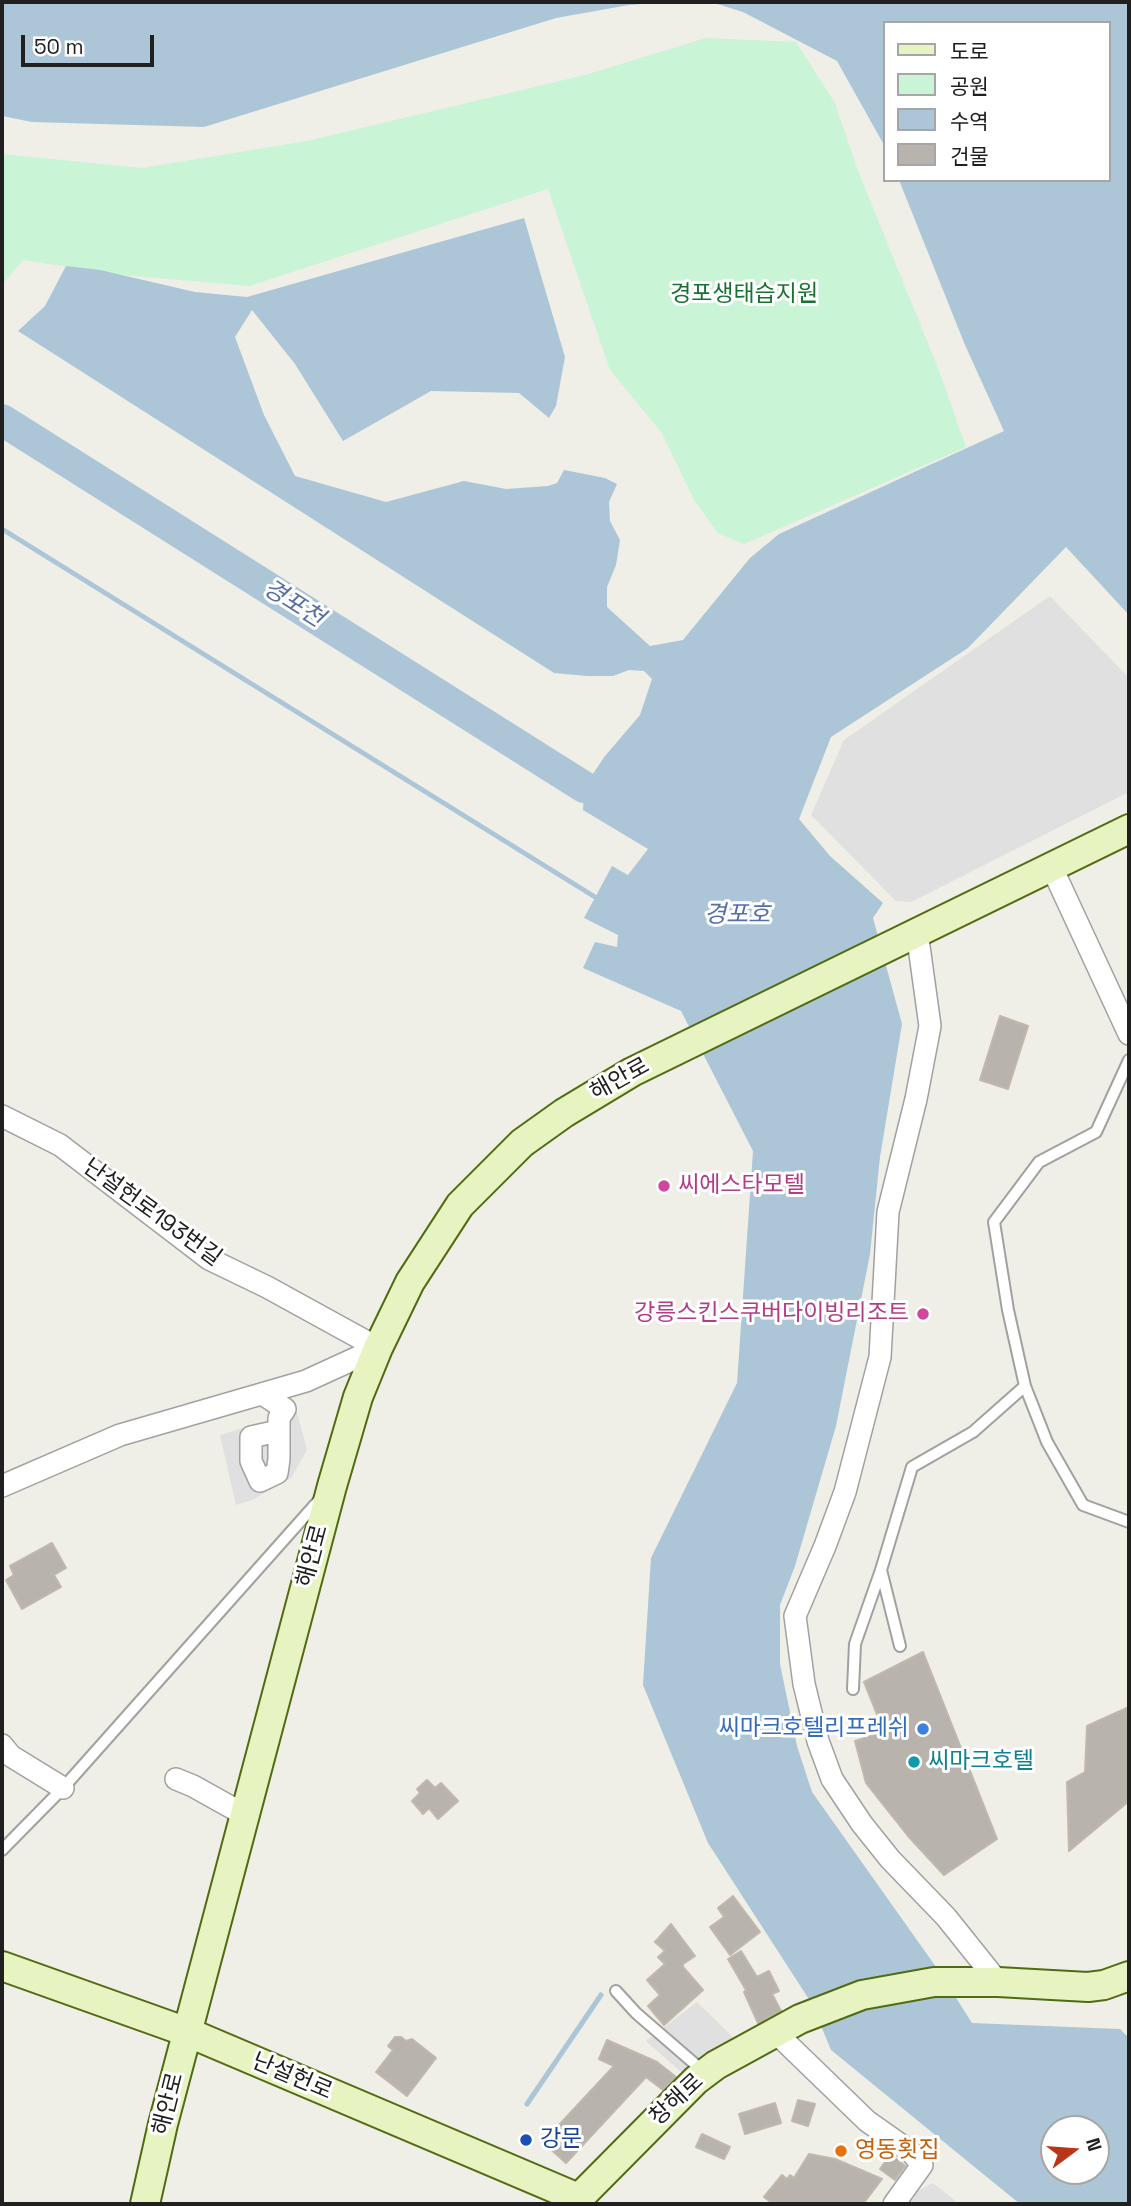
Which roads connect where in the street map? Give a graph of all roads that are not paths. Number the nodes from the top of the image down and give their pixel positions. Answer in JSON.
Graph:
{"nodes":[{"id":1,"x":1129,"y":829,"type":"edge"},
{"id":2,"x":1052,"y":868,"type":"junction"},
{"id":3,"x":911,"y":935,"type":"junction"},
{"id":4,"x":1129,"y":1034,"type":"edge"},
{"id":5,"x":1129,"y":1060,"type":"edge"},
{"id":6,"x":2,"y":1116,"type":"edge"},
{"id":7,"x":378,"y":1348,"type":"junction"},
{"id":8,"x":1025,"y":1386,"type":"junction"},
{"id":9,"x":264,"y":1395,"type":"junction"},
{"id":10,"x":278,"y":1432,"type":"dead end"},
{"id":11,"x":2,"y":1486,"type":"edge"},
{"id":12,"x":332,"y":1486,"type":"junction"},
{"id":13,"x":1129,"y":1522,"type":"edge"},
{"id":14,"x":881,"y":1570,"type":"junction"},
{"id":15,"x":900,"y":1646,"type":"dead end"},
{"id":16,"x":853,"y":1689,"type":"dead end"},
{"id":17,"x":2,"y":1745,"type":"edge"},
{"id":18,"x":176,"y":1779,"type":"dead end"},
{"id":19,"x":63,"y":1788,"type":"junction"},
{"id":20,"x":245,"y":1815,"type":"junction"},
{"id":21,"x":2,"y":1850,"type":"edge"},
{"id":22,"x":2,"y":1966,"type":"edge"},
{"id":23,"x":1129,"y":1976,"type":"edge"},
{"id":24,"x":998,"y":1982,"type":"junction"},
{"id":25,"x":616,"y":1991,"type":"dead end"},
{"id":26,"x":187,"y":2032,"type":"junction"},
{"id":27,"x":774,"y":2032,"type":"junction"},
{"id":28,"x":705,"y":2073,"type":"junction"},
{"id":29,"x":575,"y":2201,"type":"edge"},
{"id":30,"x":145,"y":2204,"type":"edge"},
{"id":31,"x":894,"y":2204,"type":"edge"}],
"edges":[{"from":1,"to":2,"type":"street"},
{"from":2,"to":3,"type":"street"},
{"from":2,"to":4,"type":"street"},
{"from":3,"to":7,"type":"street","name":"해안로"},
{"from":3,"to":24,"type":"street"},
{"from":5,"to":8,"type":"lane"},
{"from":6,"to":7,"type":"street","name":"난설헌로193번길"},
{"from":7,"to":9,"type":"street"},
{"from":7,"to":12,"type":"street","name":"해안로"},
{"from":8,"to":13,"type":"lane"},
{"from":8,"to":14,"type":"lane"},
{"from":9,"to":10,"type":"street"},
{"from":9,"to":11,"type":"street"},
{"from":12,"to":19,"type":"lane"},
{"from":12,"to":20,"type":"street","name":"해안로"},
{"from":14,"to":15,"type":"lane"},
{"from":14,"to":16,"type":"lane"},
{"from":17,"to":19,"type":"street"},
{"from":18,"to":20,"type":"street"},
{"from":19,"to":21,"type":"lane"},
{"from":20,"to":26,"type":"street","name":"해안로"},
{"from":22,"to":26,"type":"street","name":"난설헌로"},
{"from":23,"to":24,"type":"street"},
{"from":24,"to":27,"type":"street","name":"창해로"},
{"from":25,"to":28,"type":"lane"},
{"from":26,"to":29,"type":"street","name":"난설헌로"},
{"from":26,"to":30,"type":"street","name":"해안로"},
{"from":27,"to":28,"type":"street","name":"창해로"},
{"from":27,"to":31,"type":"street"},
{"from":28,"to":29,"type":"street","name":"창해로"}]}
